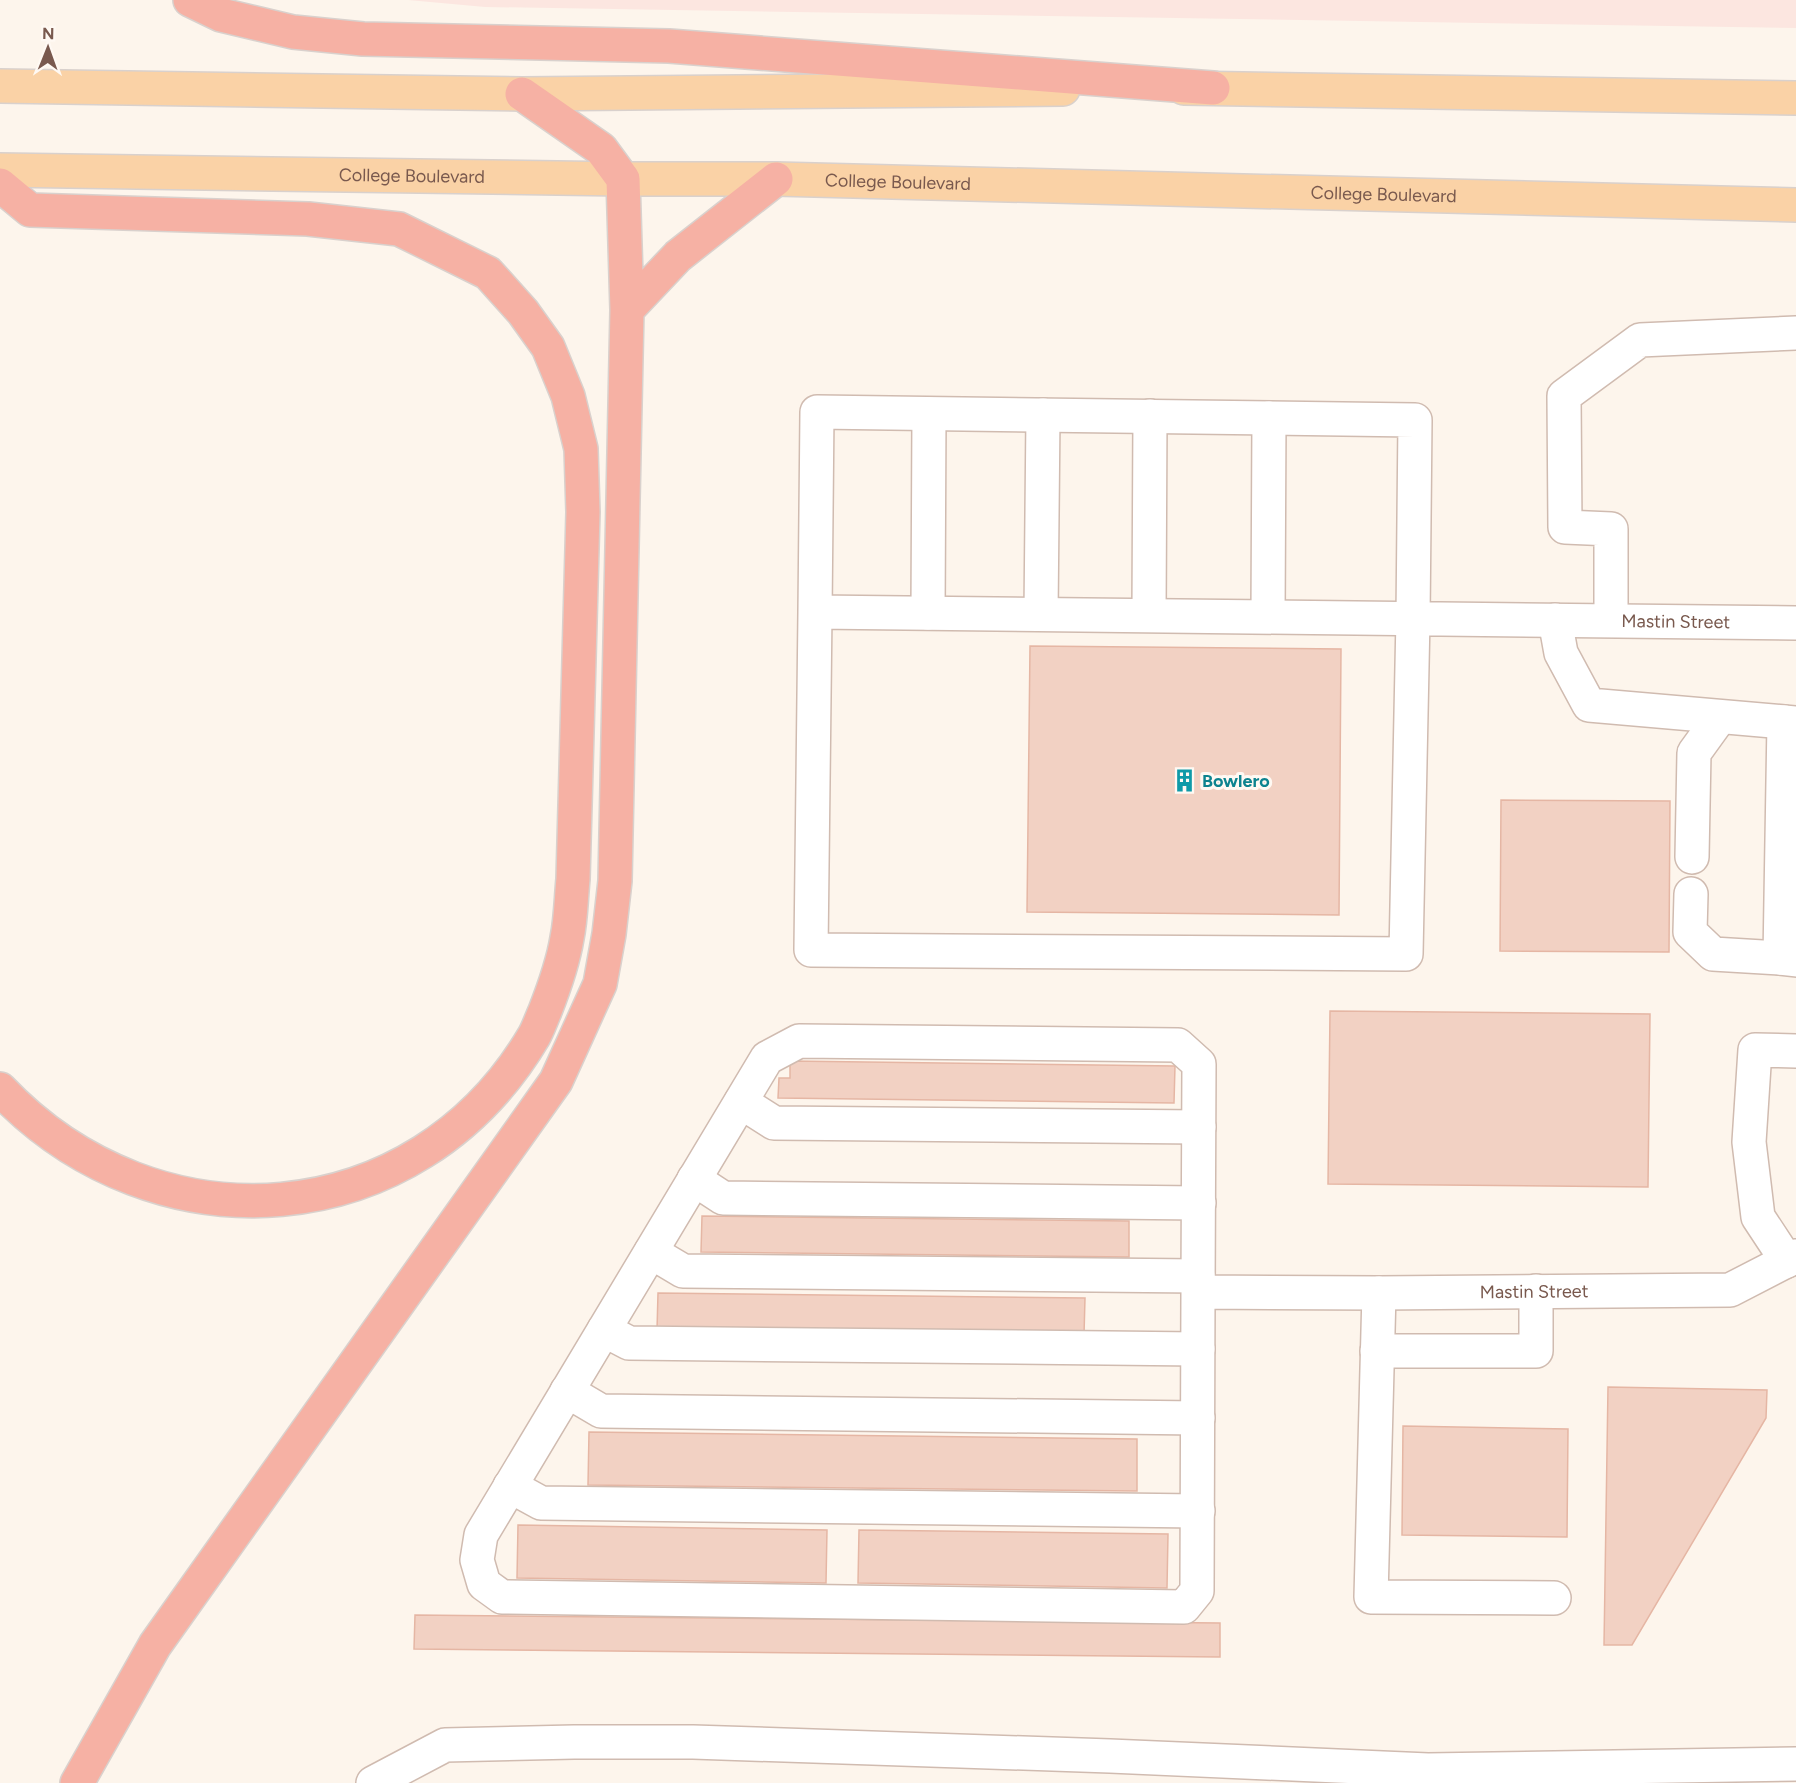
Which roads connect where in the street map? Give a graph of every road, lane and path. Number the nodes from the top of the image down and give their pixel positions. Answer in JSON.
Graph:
{"nodes":[{"id":1,"x":190,"y":0,"type":"edge"},
{"id":2,"x":0,"y":86,"type":"edge"},
{"id":3,"x":1213,"y":88,"type":"junction"},
{"id":4,"x":522,"y":94,"type":"junction"},
{"id":5,"x":1796,"y":98,"type":"edge"},
{"id":6,"x":0,"y":170,"type":"edge"},
{"id":7,"x":623,"y":179,"type":"junction"},
{"id":8,"x":776,"y":179,"type":"junction"},
{"id":9,"x":0,"y":185,"type":"edge"},
{"id":10,"x":1796,"y":205,"type":"edge"},
{"id":11,"x":627,"y":310,"type":"junction"},
{"id":12,"x":1796,"y":333,"type":"edge"},
{"id":13,"x":929,"y":414,"type":"junction"},
{"id":14,"x":1043,"y":415,"type":"junction"},
{"id":15,"x":1150,"y":416,"type":"junction"},
{"id":16,"x":1269,"y":418,"type":"junction"},
{"id":17,"x":815,"y":612,"type":"junction"},
{"id":18,"x":928,"y":613,"type":"junction"},
{"id":19,"x":1041,"y":614,"type":"junction"},
{"id":20,"x":1149,"y":615,"type":"junction"},
{"id":21,"x":1268,"y":616,"type":"junction"},
{"id":22,"x":1413,"y":618,"type":"junction"},
{"id":23,"x":1555,"y":620,"type":"junction"},
{"id":24,"x":1611,"y":621,"type":"junction"},
{"id":25,"x":1796,"y":623,"type":"edge"},
{"id":26,"x":1720,"y":717,"type":"junction"},
{"id":27,"x":1790,"y":723,"type":"edge"},
{"id":28,"x":1692,"y":857,"type":"dead end"},
{"id":29,"x":1691,"y":894,"type":"dead end"},
{"id":30,"x":1788,"y":959,"type":"edge"},
{"id":31,"x":1796,"y":1051,"type":"edge"},
{"id":32,"x":0,"y":1089,"type":"edge"},
{"id":33,"x":741,"y":1102,"type":"junction"},
{"id":34,"x":1199,"y":1127,"type":"junction"},
{"id":35,"x":694,"y":1179,"type":"junction"},
{"id":36,"x":1198,"y":1203,"type":"junction"},
{"id":37,"x":651,"y":1252,"type":"junction"},
{"id":38,"x":1792,"y":1258,"type":"edge"},
{"id":39,"x":1198,"y":1284,"type":"junction"},
{"id":40,"x":1536,"y":1291,"type":"junction"},
{"id":41,"x":1379,"y":1293,"type":"junction"},
{"id":42,"x":604,"y":1330,"type":"junction"},
{"id":43,"x":1198,"y":1349,"type":"junction"},
{"id":44,"x":1377,"y":1351,"type":"junction"},
{"id":45,"x":567,"y":1391,"type":"junction"},
{"id":46,"x":1198,"y":1419,"type":"junction"},
{"id":47,"x":510,"y":1486,"type":"junction"},
{"id":48,"x":1197,"y":1511,"type":"junction"},
{"id":49,"x":1554,"y":1598,"type":"dead end"},
{"id":50,"x":1796,"y":1764,"type":"edge"},
{"id":51,"x":77,"y":1783,"type":"edge"},
{"id":52,"x":373,"y":1783,"type":"edge"}],
"edges":[{"from":1,"to":3,"type":"highway"},
{"from":2,"to":4,"type":"main road"},
{"from":3,"to":4,"type":"main road"},
{"from":3,"to":5,"type":"main road"},
{"from":4,"to":7,"type":"highway"},
{"from":6,"to":7,"type":"main road","name":"College Boulevard"},
{"from":7,"to":8,"type":"main road","name":"College Boulevard"},
{"from":7,"to":11,"type":"highway"},
{"from":8,"to":10,"type":"main road","name":"College Boulevard"},
{"from":8,"to":11,"type":"highway"},
{"from":9,"to":32,"type":"highway"},
{"from":11,"to":51,"type":"highway"},
{"from":12,"to":24,"type":"street"},
{"from":13,"to":14,"type":"street"},
{"from":13,"to":17,"type":"street"},
{"from":13,"to":18,"type":"street"},
{"from":14,"to":15,"type":"street"},
{"from":14,"to":19,"type":"street"},
{"from":15,"to":16,"type":"street"},
{"from":15,"to":20,"type":"street"},
{"from":16,"to":21,"type":"street"},
{"from":16,"to":22,"type":"street"},
{"from":17,"to":18,"type":"street","name":"Mastin Street"},
{"from":17,"to":22,"type":"street"},
{"from":18,"to":19,"type":"street","name":"Mastin Street"},
{"from":19,"to":20,"type":"street","name":"Mastin Street"},
{"from":20,"to":21,"type":"street","name":"Mastin Street"},
{"from":21,"to":22,"type":"street","name":"Mastin Street"},
{"from":22,"to":23,"type":"street","name":"Mastin Street"},
{"from":23,"to":24,"type":"street","name":"Mastin Street"},
{"from":23,"to":26,"type":"street"},
{"from":24,"to":25,"type":"street","name":"Mastin Street"},
{"from":26,"to":27,"type":"street"},
{"from":26,"to":28,"type":"street"},
{"from":27,"to":30,"type":"street"},
{"from":29,"to":30,"type":"street"},
{"from":31,"to":38,"type":"street"},
{"from":33,"to":34,"type":"street"},
{"from":33,"to":34,"type":"street"},
{"from":33,"to":35,"type":"street"},
{"from":34,"to":36,"type":"street"},
{"from":35,"to":36,"type":"street"},
{"from":35,"to":37,"type":"street"},
{"from":36,"to":39,"type":"street"},
{"from":37,"to":39,"type":"street","name":"Mastin Street"},
{"from":37,"to":42,"type":"street"},
{"from":38,"to":40,"type":"street","name":"Mastin Street"},
{"from":39,"to":41,"type":"street","name":"Mastin Street"},
{"from":39,"to":43,"type":"street"},
{"from":40,"to":41,"type":"street","name":"Mastin Street"},
{"from":40,"to":44,"type":"street"},
{"from":41,"to":44,"type":"street"},
{"from":42,"to":43,"type":"street"},
{"from":42,"to":45,"type":"street"},
{"from":43,"to":46,"type":"street"},
{"from":44,"to":49,"type":"street"},
{"from":45,"to":46,"type":"street"},
{"from":45,"to":47,"type":"street"},
{"from":46,"to":48,"type":"street"},
{"from":47,"to":48,"type":"street"},
{"from":47,"to":48,"type":"street"},
{"from":50,"to":52,"type":"street"}]}
